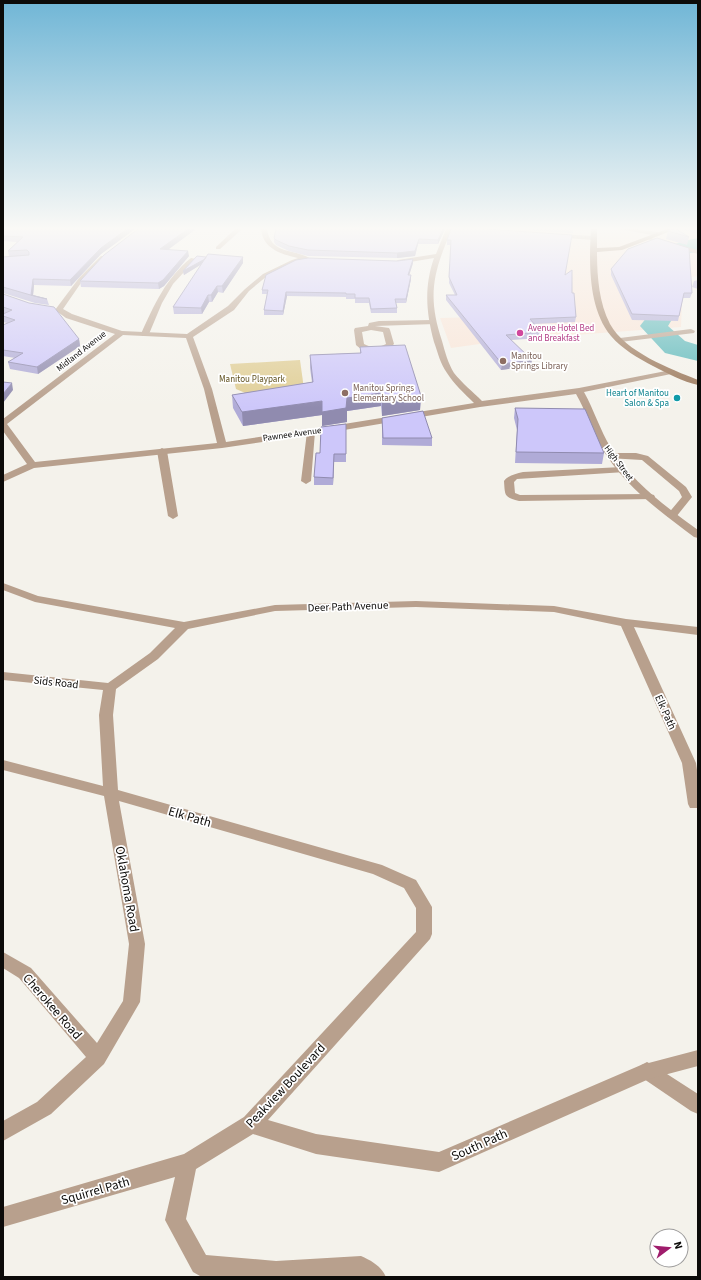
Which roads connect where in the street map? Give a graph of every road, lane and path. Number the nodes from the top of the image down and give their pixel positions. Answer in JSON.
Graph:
{"nodes":[{"id":1,"x":73,"y":289,"type":"edge"},
{"id":2,"x":167,"y":289,"type":"edge"},
{"id":3,"x":248,"y":289,"type":"edge"},
{"id":4,"x":428,"y":289,"type":"edge"},
{"id":5,"x":597,"y":289,"type":"edge"},
{"id":6,"x":432,"y":322,"type":"junction"},
{"id":7,"x":371,"y":328,"type":"dead end"},
{"id":8,"x":691,"y":331,"type":"dead end"},
{"id":9,"x":121,"y":334,"type":"junction"},
{"id":10,"x":145,"y":334,"type":"junction"},
{"id":11,"x":189,"y":336,"type":"junction"},
{"id":12,"x":620,"y":340,"type":"junction"},
{"id":13,"x":671,"y":372,"type":"junction"},
{"id":14,"x":698,"y":383,"type":"edge"},
{"id":15,"x":579,"y":391,"type":"junction"},
{"id":16,"x":480,"y":404,"type":"junction"},
{"id":17,"x":3,"y":424,"type":"edge"},
{"id":18,"x":310,"y":432,"type":"junction"},
{"id":19,"x":222,"y":445,"type":"junction"},
{"id":20,"x":162,"y":451,"type":"junction"},
{"id":21,"x":612,"y":456,"type":"junction"},
{"id":22,"x":32,"y":465,"type":"junction"},
{"id":23,"x":622,"y":470,"type":"junction"},
{"id":24,"x":3,"y":479,"type":"edge"},
{"id":25,"x":306,"y":481,"type":"dead end"},
{"id":26,"x":650,"y":497,"type":"junction"},
{"id":27,"x":672,"y":515,"type":"junction"},
{"id":28,"x":173,"y":516,"type":"dead end"},
{"id":29,"x":698,"y":535,"type":"edge"},
{"id":30,"x":3,"y":586,"type":"edge"},
{"id":31,"x":626,"y":622,"type":"junction"},
{"id":32,"x":184,"y":626,"type":"junction"},
{"id":33,"x":698,"y":631,"type":"edge"},
{"id":34,"x":3,"y":676,"type":"edge"},
{"id":35,"x":110,"y":687,"type":"junction"},
{"id":36,"x":3,"y":765,"type":"edge"},
{"id":37,"x":111,"y":793,"type":"junction"},
{"id":38,"x":695,"y":804,"type":"dead end"},
{"id":39,"x":377,"y":869,"type":"joint"},
{"id":40,"x":3,"y":959,"type":"edge"},
{"id":41,"x":98,"y":1058,"type":"junction"},
{"id":42,"x":698,"y":1058,"type":"edge"},
{"id":43,"x":647,"y":1070,"type":"junction"},
{"id":44,"x":698,"y":1105,"type":"edge"},
{"id":45,"x":251,"y":1124,"type":"junction"},
{"id":46,"x":3,"y":1132,"type":"edge"},
{"id":47,"x":188,"y":1163,"type":"junction"},
{"id":48,"x":3,"y":1217,"type":"edge"},
{"id":49,"x":375,"y":1277,"type":"edge"}],
"edges":[{"from":1,"to":9,"type":"street","name":"Midland Avenue"},
{"from":2,"to":10,"type":"street"},
{"from":3,"to":11,"type":"street"},
{"from":4,"to":6,"type":"street"},
{"from":5,"to":12,"type":"main road"},
{"from":6,"to":7,"type":"street"},
{"from":6,"to":16,"type":"street"},
{"from":8,"to":12,"type":"street"},
{"from":9,"to":10,"type":"street"},
{"from":9,"to":17,"type":"street","name":"Midland Avenue"},
{"from":10,"to":11,"type":"street"},
{"from":11,"to":19,"type":"street"},
{"from":12,"to":13,"type":"main road"},
{"from":13,"to":14,"type":"main road"},
{"from":13,"to":15,"type":"street","name":"Pawnee Avenue"},
{"from":15,"to":16,"type":"street","name":"Pawnee Avenue"},
{"from":15,"to":21,"type":"street","name":"High Street"},
{"from":16,"to":18,"type":"street","name":"Pawnee Avenue"},
{"from":17,"to":22,"type":"street"},
{"from":18,"to":19,"type":"street","name":"Pawnee Avenue"},
{"from":18,"to":25,"type":"street"},
{"from":19,"to":20,"type":"street","name":"Pawnee Avenue"},
{"from":20,"to":22,"type":"street","name":"Pawnee Avenue"},
{"from":20,"to":28,"type":"street"},
{"from":21,"to":23,"type":"street","name":"High Street"},
{"from":21,"to":27,"type":"street"},
{"from":22,"to":24,"type":"street"},
{"from":23,"to":26,"type":"street","name":"High Street"},
{"from":23,"to":26,"type":"street"},
{"from":26,"to":27,"type":"street","name":"High Street"},
{"from":27,"to":29,"type":"street","name":"High Street"},
{"from":30,"to":32,"type":"street","name":"Deer Path Avenue"},
{"from":31,"to":32,"type":"street","name":"Deer Path Avenue"},
{"from":31,"to":33,"type":"street","name":"Deer Path Avenue"},
{"from":31,"to":38,"type":"street","name":"Elk Path"},
{"from":32,"to":35,"type":"street"},
{"from":34,"to":35,"type":"street","name":"Sids Road"},
{"from":35,"to":37,"type":"street","name":"Oklahoma Road"},
{"from":36,"to":37,"type":"street","name":"Elk Path"},
{"from":37,"to":39,"type":"street","name":"Elk Path"},
{"from":37,"to":41,"type":"street","name":"Oklahoma Road"},
{"from":39,"to":45,"type":"street","name":"Peakview Boulevard"},
{"from":40,"to":41,"type":"street","name":"Cherokee Road"},
{"from":41,"to":46,"type":"street","name":"Oklahoma Road"},
{"from":42,"to":43,"type":"street","name":"South Path"},
{"from":43,"to":44,"type":"street"},
{"from":43,"to":45,"type":"street","name":"South Path"},
{"from":45,"to":47,"type":"street","name":"Peakview Boulevard"},
{"from":47,"to":48,"type":"street","name":"Squirrel Path"},
{"from":47,"to":49,"type":"street"}]}
